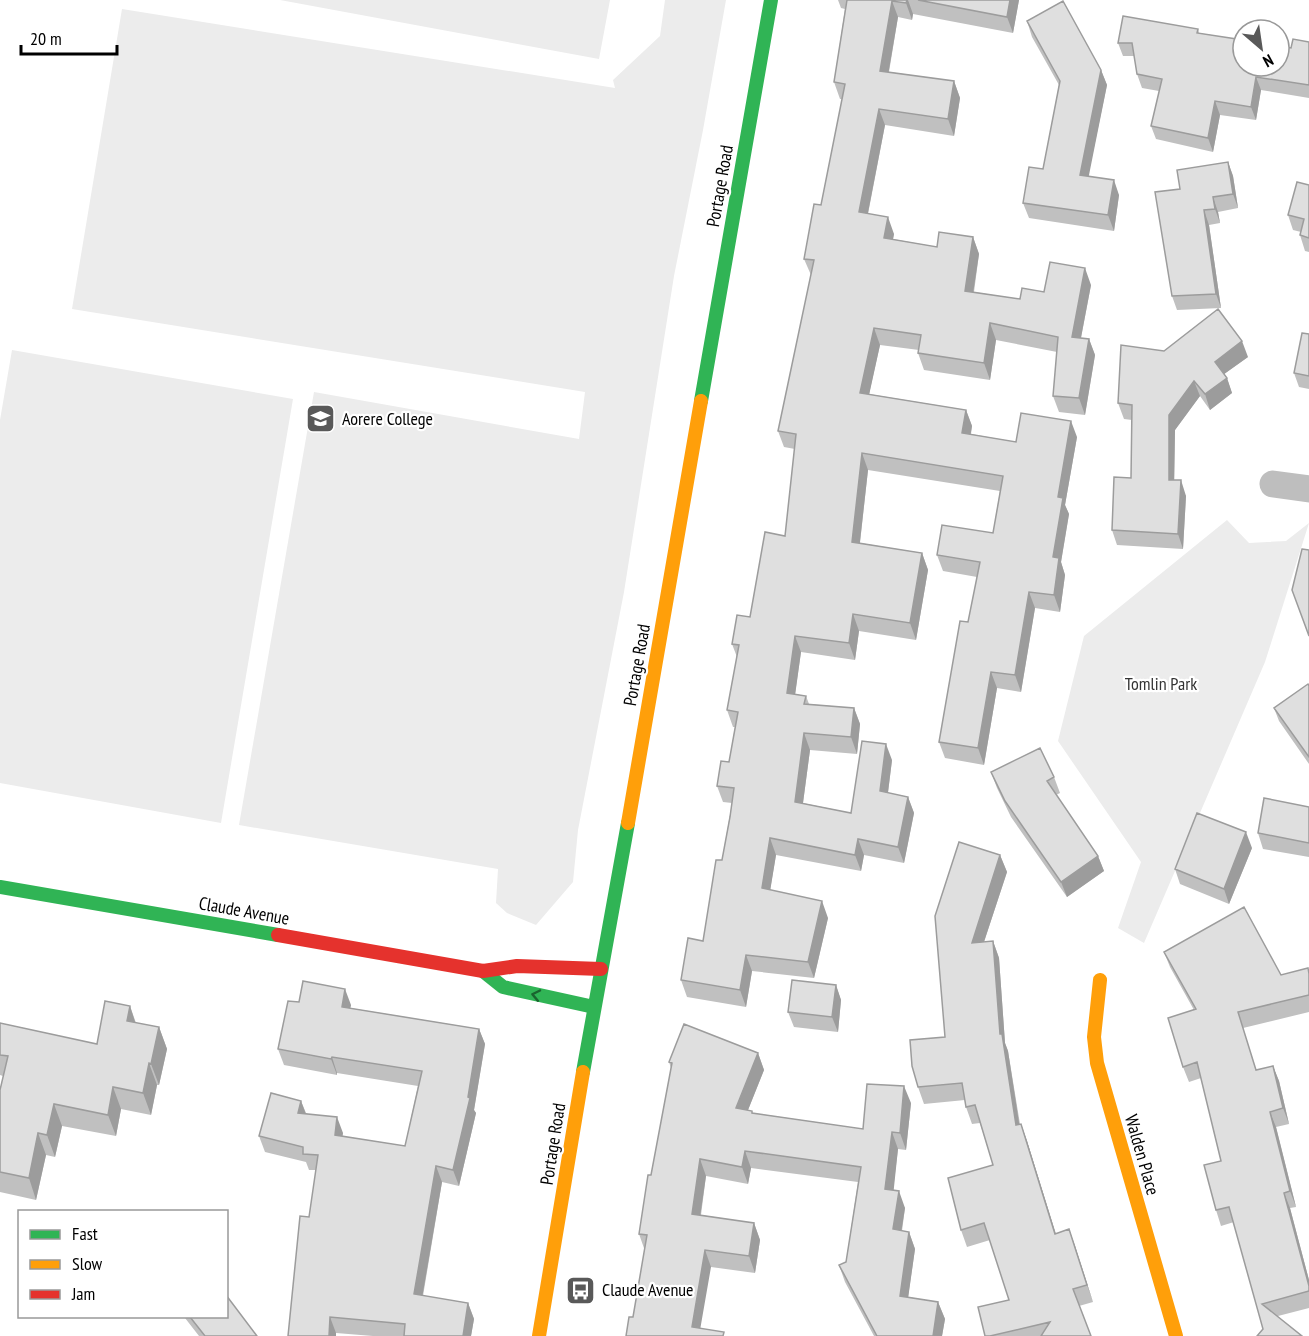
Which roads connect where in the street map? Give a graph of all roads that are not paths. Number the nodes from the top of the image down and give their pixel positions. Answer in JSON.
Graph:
{"nodes":[{"id":1,"x":771,"y":0,"type":"edge"},
{"id":2,"x":1273,"y":483,"type":"dead end"},
{"id":3,"x":1309,"y":489,"type":"edge"},
{"id":4,"x":0,"y":886,"type":"edge"},
{"id":5,"x":601,"y":969,"type":"junction"},
{"id":6,"x":483,"y":971,"type":"junction"},
{"id":7,"x":1100,"y":980,"type":"dead end"},
{"id":8,"x":594,"y":1007,"type":"junction"},
{"id":9,"x":539,"y":1336,"type":"edge"},
{"id":10,"x":1176,"y":1336,"type":"edge"}],
"edges":[{"from":1,"to":5,"type":"main road","name":"Portage Road"},
{"from":2,"to":3,"type":"street"},
{"from":4,"to":6,"type":"main road","name":"Claude Avenue"},
{"from":5,"to":6,"type":"main road","name":"Claude Avenue"},
{"from":5,"to":8,"type":"main road","name":"Portage Road"},
{"from":8,"to":6,"type":"main road","name":"Claude Avenue","one_way":true},
{"from":7,"to":10,"type":"main road","name":"Walden Place"},
{"from":8,"to":9,"type":"main road","name":"Portage Road"}]}
